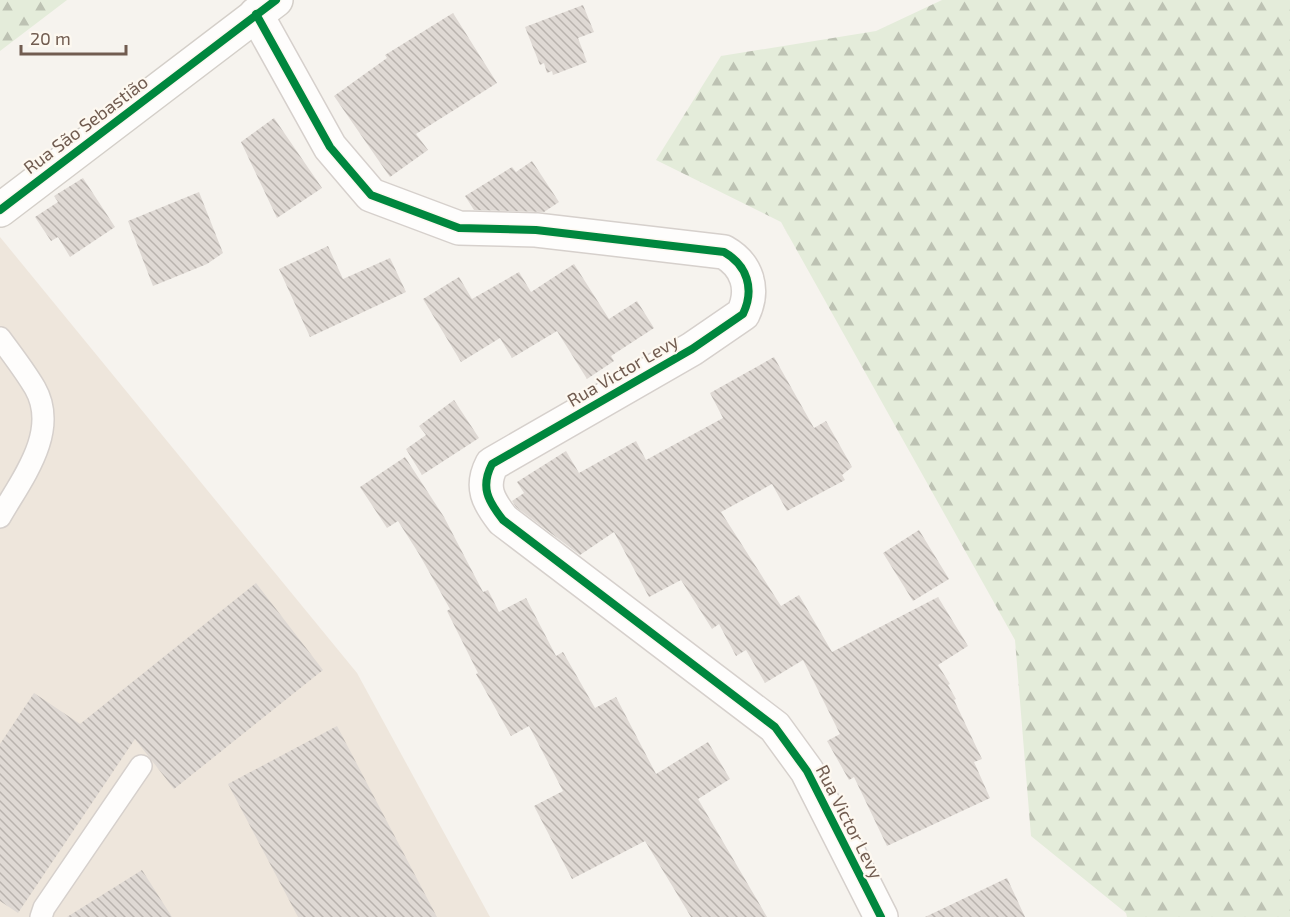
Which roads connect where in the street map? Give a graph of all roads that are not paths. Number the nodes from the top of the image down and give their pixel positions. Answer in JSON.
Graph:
{"nodes":[{"id":1,"x":266,"y":7,"type":"edge"},
{"id":2,"x":0,"y":210,"type":"edge"},
{"id":3,"x":0,"y":338,"type":"edge"},
{"id":4,"x":0,"y":517,"type":"edge"},
{"id":5,"x":141,"y":766,"type":"dead end"},
{"id":6,"x":41,"y":917,"type":"edge"},
{"id":7,"x":881,"y":917,"type":"edge"}],
"edges":[{"from":1,"to":2,"type":"street","name":"Rua São Sebastião"},
{"from":1,"to":7,"type":"street","name":"Rua Victor Levy"},
{"from":3,"to":4,"type":"lane"},
{"from":5,"to":6,"type":"lane"}]}
